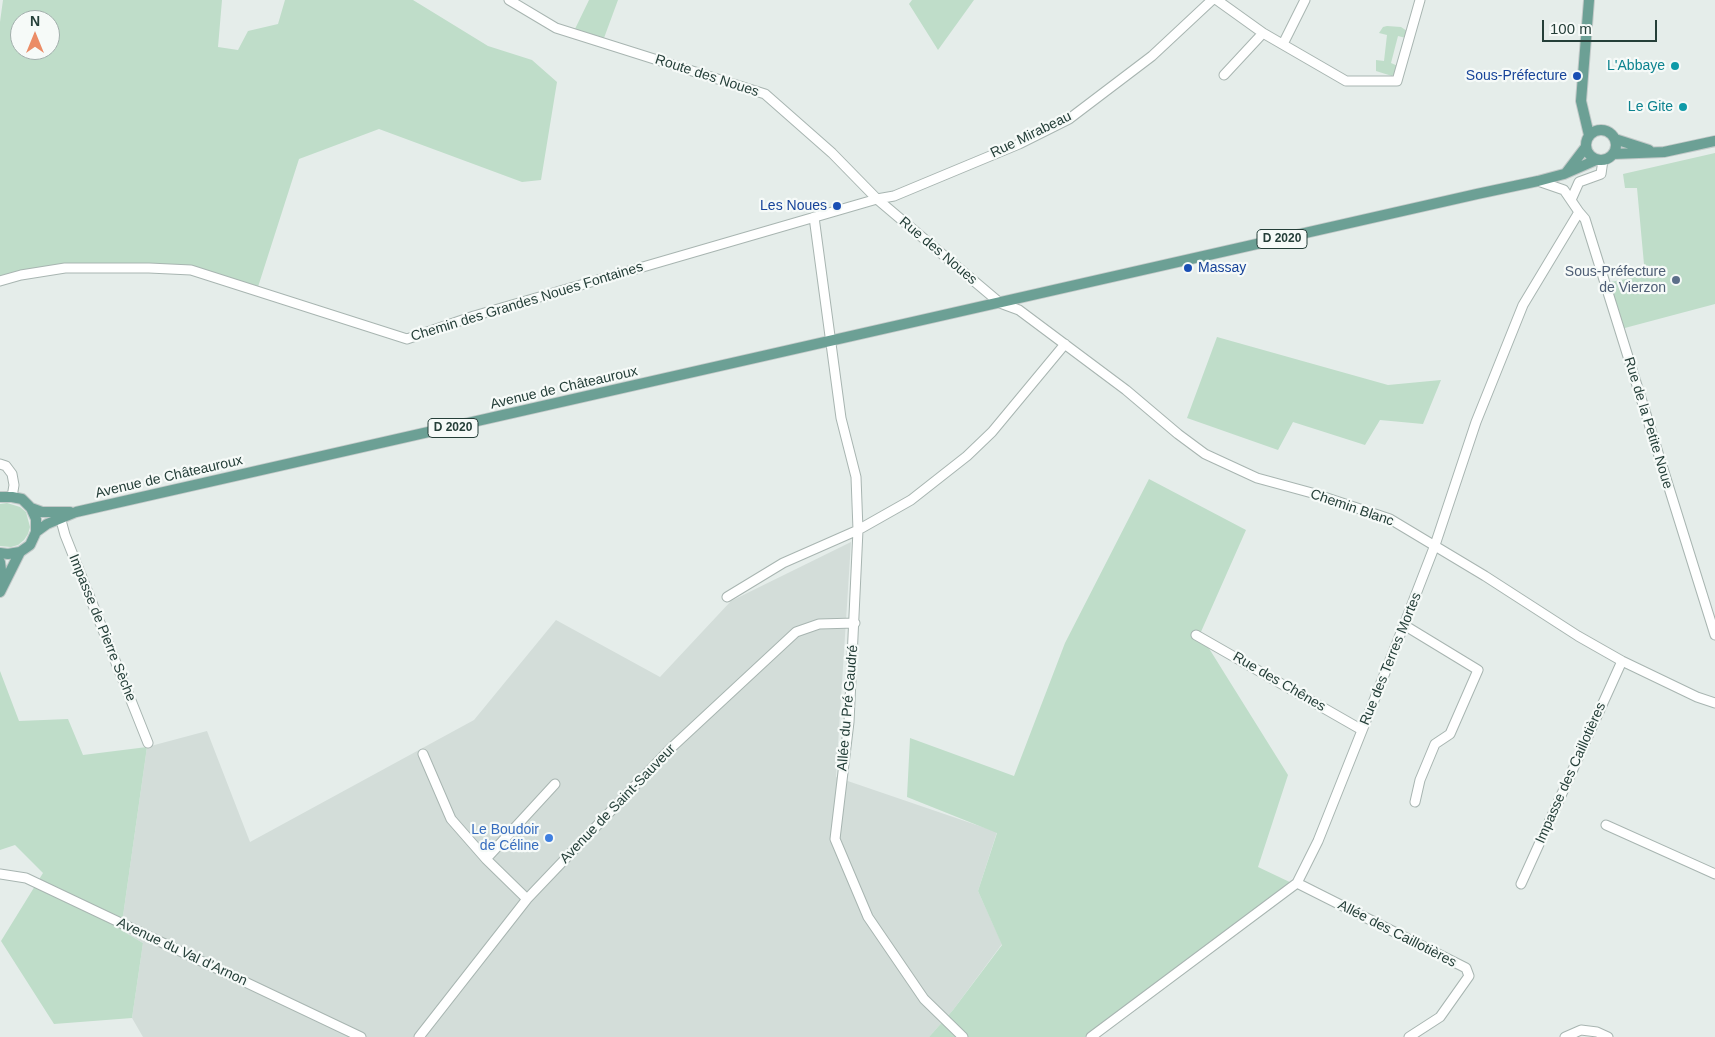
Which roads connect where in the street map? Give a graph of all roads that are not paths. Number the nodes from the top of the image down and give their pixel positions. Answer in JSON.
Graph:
{"nodes":[{"id":1,"x":509,"y":0,"type":"edge"},
{"id":2,"x":1212,"y":0,"type":"edge"},
{"id":3,"x":1217,"y":0,"type":"edge"},
{"id":4,"x":1305,"y":0,"type":"edge"},
{"id":5,"x":1420,"y":0,"type":"edge"},
{"id":6,"x":1589,"y":0,"type":"edge"},
{"id":7,"x":1263,"y":32,"type":"junction"},
{"id":8,"x":1283,"y":44,"type":"junction"},
{"id":9,"x":1224,"y":75,"type":"dead end"},
{"id":10,"x":1582,"y":109,"type":"junction"},
{"id":11,"x":1601,"y":129,"type":"junction"},
{"id":12,"x":1588,"y":135,"type":"junction"},
{"id":13,"x":1615,"y":139,"type":"junction"},
{"id":14,"x":1715,"y":141,"type":"edge"},
{"id":15,"x":1585,"y":148,"type":"junction"},
{"id":16,"x":1654,"y":152,"type":"junction"},
{"id":17,"x":1613,"y":154,"type":"junction"},
{"id":18,"x":1600,"y":160,"type":"junction"},
{"id":19,"x":1566,"y":174,"type":"junction"},
{"id":20,"x":1538,"y":181,"type":"junction"},
{"id":21,"x":1564,"y":190,"type":"junction"},
{"id":22,"x":877,"y":199,"type":"junction"},
{"id":23,"x":1571,"y":200,"type":"junction"},
{"id":24,"x":1579,"y":212,"type":"junction"},
{"id":25,"x":814,"y":217,"type":"junction"},
{"id":26,"x":0,"y":281,"type":"edge"},
{"id":27,"x":1000,"y":303,"type":"junction"},
{"id":28,"x":830,"y":342,"type":"junction"},
{"id":29,"x":1065,"y":344,"type":"junction"},
{"id":30,"x":0,"y":464,"type":"edge"},
{"id":31,"x":0,"y":497,"type":"edge"},
{"id":32,"x":12,"y":497,"type":"junction"},
{"id":33,"x":31,"y":508,"type":"junction"},
{"id":34,"x":60,"y":515,"type":"junction"},
{"id":35,"x":858,"y":530,"type":"junction"},
{"id":36,"x":36,"y":532,"type":"junction"},
{"id":37,"x":1435,"y":545,"type":"junction"},
{"id":38,"x":0,"y":552,"type":"edge"},
{"id":39,"x":20,"y":552,"type":"junction"},
{"id":40,"x":0,"y":562,"type":"edge"},
{"id":41,"x":0,"y":586,"type":"edge"},
{"id":42,"x":0,"y":592,"type":"edge"},
{"id":43,"x":727,"y":597,"type":"dead end"},
{"id":44,"x":854,"y":623,"type":"junction"},
{"id":45,"x":1404,"y":625,"type":"junction"},
{"id":46,"x":1196,"y":635,"type":"dead end"},
{"id":47,"x":1715,"y":635,"type":"edge"},
{"id":48,"x":1622,"y":661,"type":"junction"},
{"id":49,"x":1715,"y":703,"type":"edge"},
{"id":50,"x":1362,"y":730,"type":"junction"},
{"id":51,"x":148,"y":743,"type":"dead end"},
{"id":52,"x":423,"y":754,"type":"dead end"},
{"id":53,"x":555,"y":784,"type":"dead end"},
{"id":54,"x":1415,"y":802,"type":"dead end"},
{"id":55,"x":1606,"y":825,"type":"dead end"},
{"id":56,"x":486,"y":859,"type":"junction"},
{"id":57,"x":0,"y":874,"type":"edge"},
{"id":58,"x":1715,"y":874,"type":"edge"},
{"id":59,"x":1297,"y":883,"type":"junction"},
{"id":60,"x":1521,"y":884,"type":"dead end"},
{"id":61,"x":527,"y":899,"type":"junction"},
{"id":62,"x":361,"y":1037,"type":"edge"},
{"id":63,"x":419,"y":1037,"type":"edge"},
{"id":64,"x":963,"y":1037,"type":"edge"},
{"id":65,"x":1091,"y":1037,"type":"edge"},
{"id":66,"x":1409,"y":1037,"type":"edge"},
{"id":67,"x":1565,"y":1037,"type":"edge"},
{"id":68,"x":1608,"y":1037,"type":"edge"}],
"edges":[{"from":1,"to":22,"type":"street","name":"Route des Noues"},
{"from":2,"to":22,"type":"street","name":"Rue Mirabeau"},
{"from":3,"to":7,"type":"street"},
{"from":4,"to":8,"type":"street"},
{"from":5,"to":8,"type":"street"},
{"from":6,"to":10,"type":"main road"},
{"from":7,"to":8,"type":"street"},
{"from":7,"to":9,"type":"street"},
{"from":10,"to":11,"type":"main road"},
{"from":10,"to":12,"type":"main road"},
{"from":11,"to":12,"type":"main road"},
{"from":11,"to":13,"type":"main road"},
{"from":12,"to":15,"type":"main road"},
{"from":13,"to":16,"type":"main road"},
{"from":13,"to":17,"type":"main road"},
{"from":14,"to":16,"type":"main road"},
{"from":15,"to":18,"type":"main road"},
{"from":15,"to":19,"type":"main road"},
{"from":16,"to":17,"type":"main road"},
{"from":17,"to":18,"type":"main road"},
{"from":18,"to":19,"type":"main road","number":"D 2020"},
{"from":18,"to":23,"type":"street"},
{"from":19,"to":20,"type":"main road","number":"D 2020"},
{"from":19,"to":21,"type":"street"},
{"from":20,"to":21,"type":"street"},
{"from":20,"to":27,"type":"main road","number":"D 2020"},
{"from":21,"to":23,"type":"street"},
{"from":22,"to":25,"type":"street","name":"Chemin des Grandes Noues Fontaines"},
{"from":22,"to":27,"type":"street","name":"Rue des Noues"},
{"from":23,"to":24,"type":"street"},
{"from":24,"to":37,"type":"street","name":"Rue des Terres Mortes"},
{"from":24,"to":47,"type":"street","name":"Rue de la Petite Noue"},
{"from":25,"to":26,"type":"street","name":"Chemin des Grandes Noues Fontaines"},
{"from":25,"to":28,"type":"street","name":"Allée du Pré Gaudré"},
{"from":27,"to":28,"type":"main road","name":"Avenue de Châteauroux","number":"D 2020"},
{"from":27,"to":29,"type":"street","name":"Chemin Blanc"},
{"from":28,"to":34,"type":"main road","name":"Avenue de Châteauroux","number":"D 2020"},
{"from":28,"to":35,"type":"street","name":"Allée du Pré Gaudré"},
{"from":29,"to":35,"type":"street"},
{"from":29,"to":37,"type":"street","name":"Chemin Blanc"},
{"from":30,"to":32,"type":"street"},
{"from":31,"to":32,"type":"main road"},
{"from":32,"to":33,"type":"main road"},
{"from":33,"to":34,"type":"main road","number":"D 2020"},
{"from":33,"to":36,"type":"main road"},
{"from":34,"to":36,"type":"main road","number":"D 2020"},
{"from":34,"to":51,"type":"street","name":"Impasse de Pierre Sèche"},
{"from":35,"to":43,"type":"street"},
{"from":35,"to":44,"type":"street","name":"Allée du Pré Gaudré"},
{"from":36,"to":39,"type":"main road"},
{"from":37,"to":45,"type":"street","name":"Rue des Terres Mortes"},
{"from":37,"to":48,"type":"street","name":"Chemin Blanc"},
{"from":38,"to":39,"type":"main road"},
{"from":39,"to":42,"type":"main road"},
{"from":40,"to":41,"type":"main road"},
{"from":44,"to":61,"type":"street","name":"Avenue de Saint-Sauveur"},
{"from":44,"to":64,"type":"street","name":"Allée du Pré Gaudré"},
{"from":45,"to":50,"type":"street","name":"Rue des Terres Mortes"},
{"from":45,"to":54,"type":"street"},
{"from":46,"to":50,"type":"street","name":"Rue des Chênes"},
{"from":48,"to":49,"type":"street","name":"Chemin Blanc"},
{"from":48,"to":60,"type":"street","name":"Impasse des Caillotières"},
{"from":50,"to":59,"type":"street","name":"Rue des Terres Mortes"},
{"from":52,"to":56,"type":"street"},
{"from":53,"to":56,"type":"street"},
{"from":55,"to":58,"type":"street"},
{"from":56,"to":61,"type":"street"},
{"from":57,"to":62,"type":"street","name":"Avenue du Val d’Arnon"},
{"from":59,"to":65,"type":"street","name":"Rue des Terres Mortes"},
{"from":59,"to":66,"type":"street","name":"Allée des Caillotières"},
{"from":61,"to":63,"type":"street","name":"Avenue de Saint-Sauveur"},
{"from":67,"to":68,"type":"street"}]}
